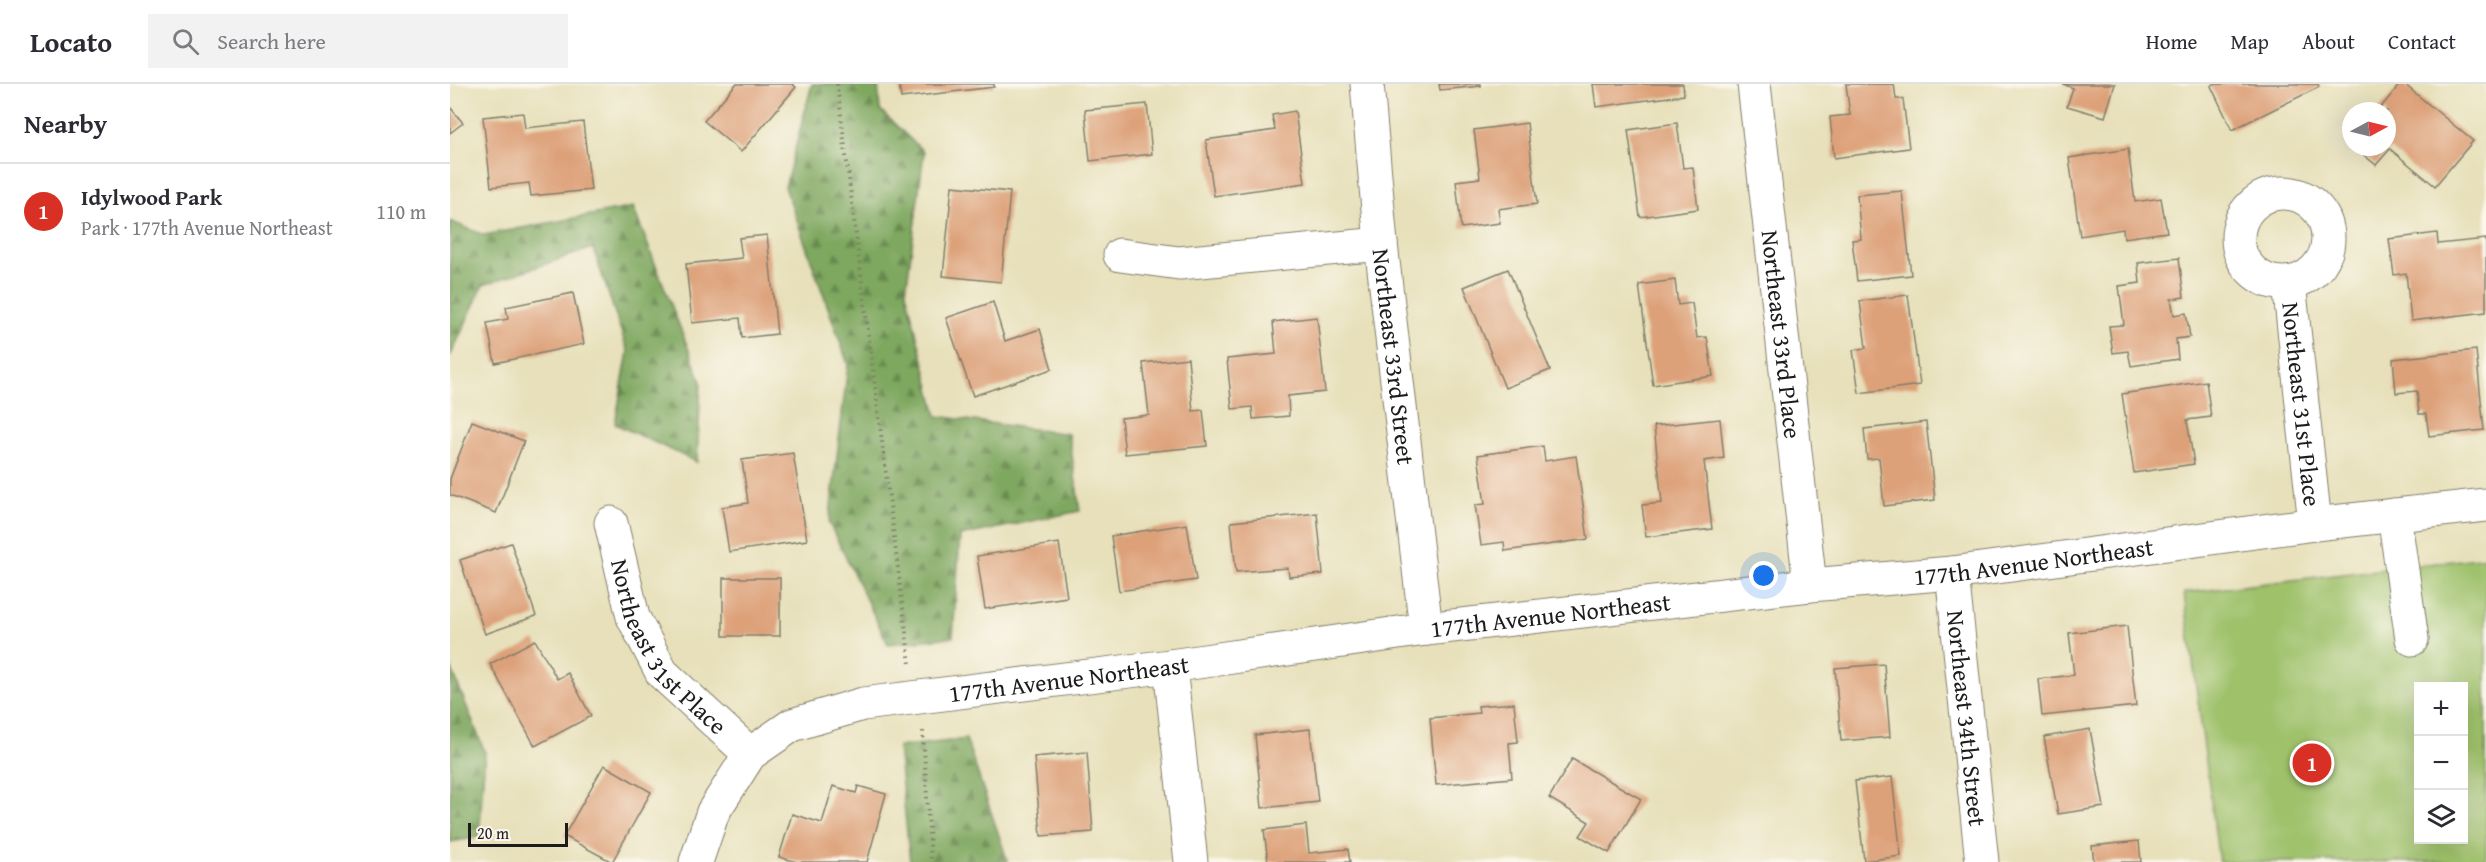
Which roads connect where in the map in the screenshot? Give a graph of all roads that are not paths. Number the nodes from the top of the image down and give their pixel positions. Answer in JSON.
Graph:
{"nodes":[{"id":1,"x":1367,"y":84,"type":"edge"},
{"id":2,"x":1755,"y":84,"type":"edge"},
{"id":3,"x":1381,"y":244,"type":"junction"},
{"id":4,"x":1120,"y":255,"type":"dead end"},
{"id":5,"x":2289,"y":283,"type":"dead end"},
{"id":6,"x":2486,"y":505,"type":"edge"},
{"id":7,"x":2394,"y":515,"type":"junction"},
{"id":8,"x":611,"y":523,"type":"dead end"},
{"id":9,"x":2315,"y":524,"type":"junction"},
{"id":10,"x":1952,"y":573,"type":"junction"},
{"id":11,"x":1810,"y":585,"type":"junction"},
{"id":12,"x":1426,"y":629,"type":"junction"},
{"id":13,"x":2412,"y":639,"type":"dead end"},
{"id":14,"x":1170,"y":666,"type":"junction"},
{"id":15,"x":750,"y":754,"type":"junction"},
{"id":16,"x":696,"y":862,"type":"edge"},
{"id":17,"x":1191,"y":862,"type":"edge"},
{"id":18,"x":1982,"y":862,"type":"edge"}],
"edges":[{"from":1,"to":3,"type":"street","name":"Northeast 33rd Street"},
{"from":2,"to":11,"type":"street","name":"Northeast 33rd Place"},
{"from":3,"to":4,"type":"street"},
{"from":3,"to":12,"type":"street","name":"Northeast 33rd Street"},
{"from":5,"to":9,"type":"street","name":"Northeast 31st Place"},
{"from":6,"to":7,"type":"street","name":"177th Avenue Northeast"},
{"from":7,"to":9,"type":"street","name":"177th Avenue Northeast"},
{"from":7,"to":13,"type":"street"},
{"from":8,"to":15,"type":"street","name":"Northeast 31st Place"},
{"from":9,"to":10,"type":"street","name":"177th Avenue Northeast"},
{"from":10,"to":11,"type":"street","name":"177th Avenue Northeast"},
{"from":10,"to":18,"type":"street","name":"Northeast 34th Street"},
{"from":11,"to":12,"type":"street","name":"177th Avenue Northeast"},
{"from":12,"to":14,"type":"street","name":"177th Avenue Northeast"},
{"from":14,"to":15,"type":"street","name":"177th Avenue Northeast"},
{"from":14,"to":17,"type":"street"},
{"from":15,"to":16,"type":"street","name":"177th Avenue Northeast"}]}
